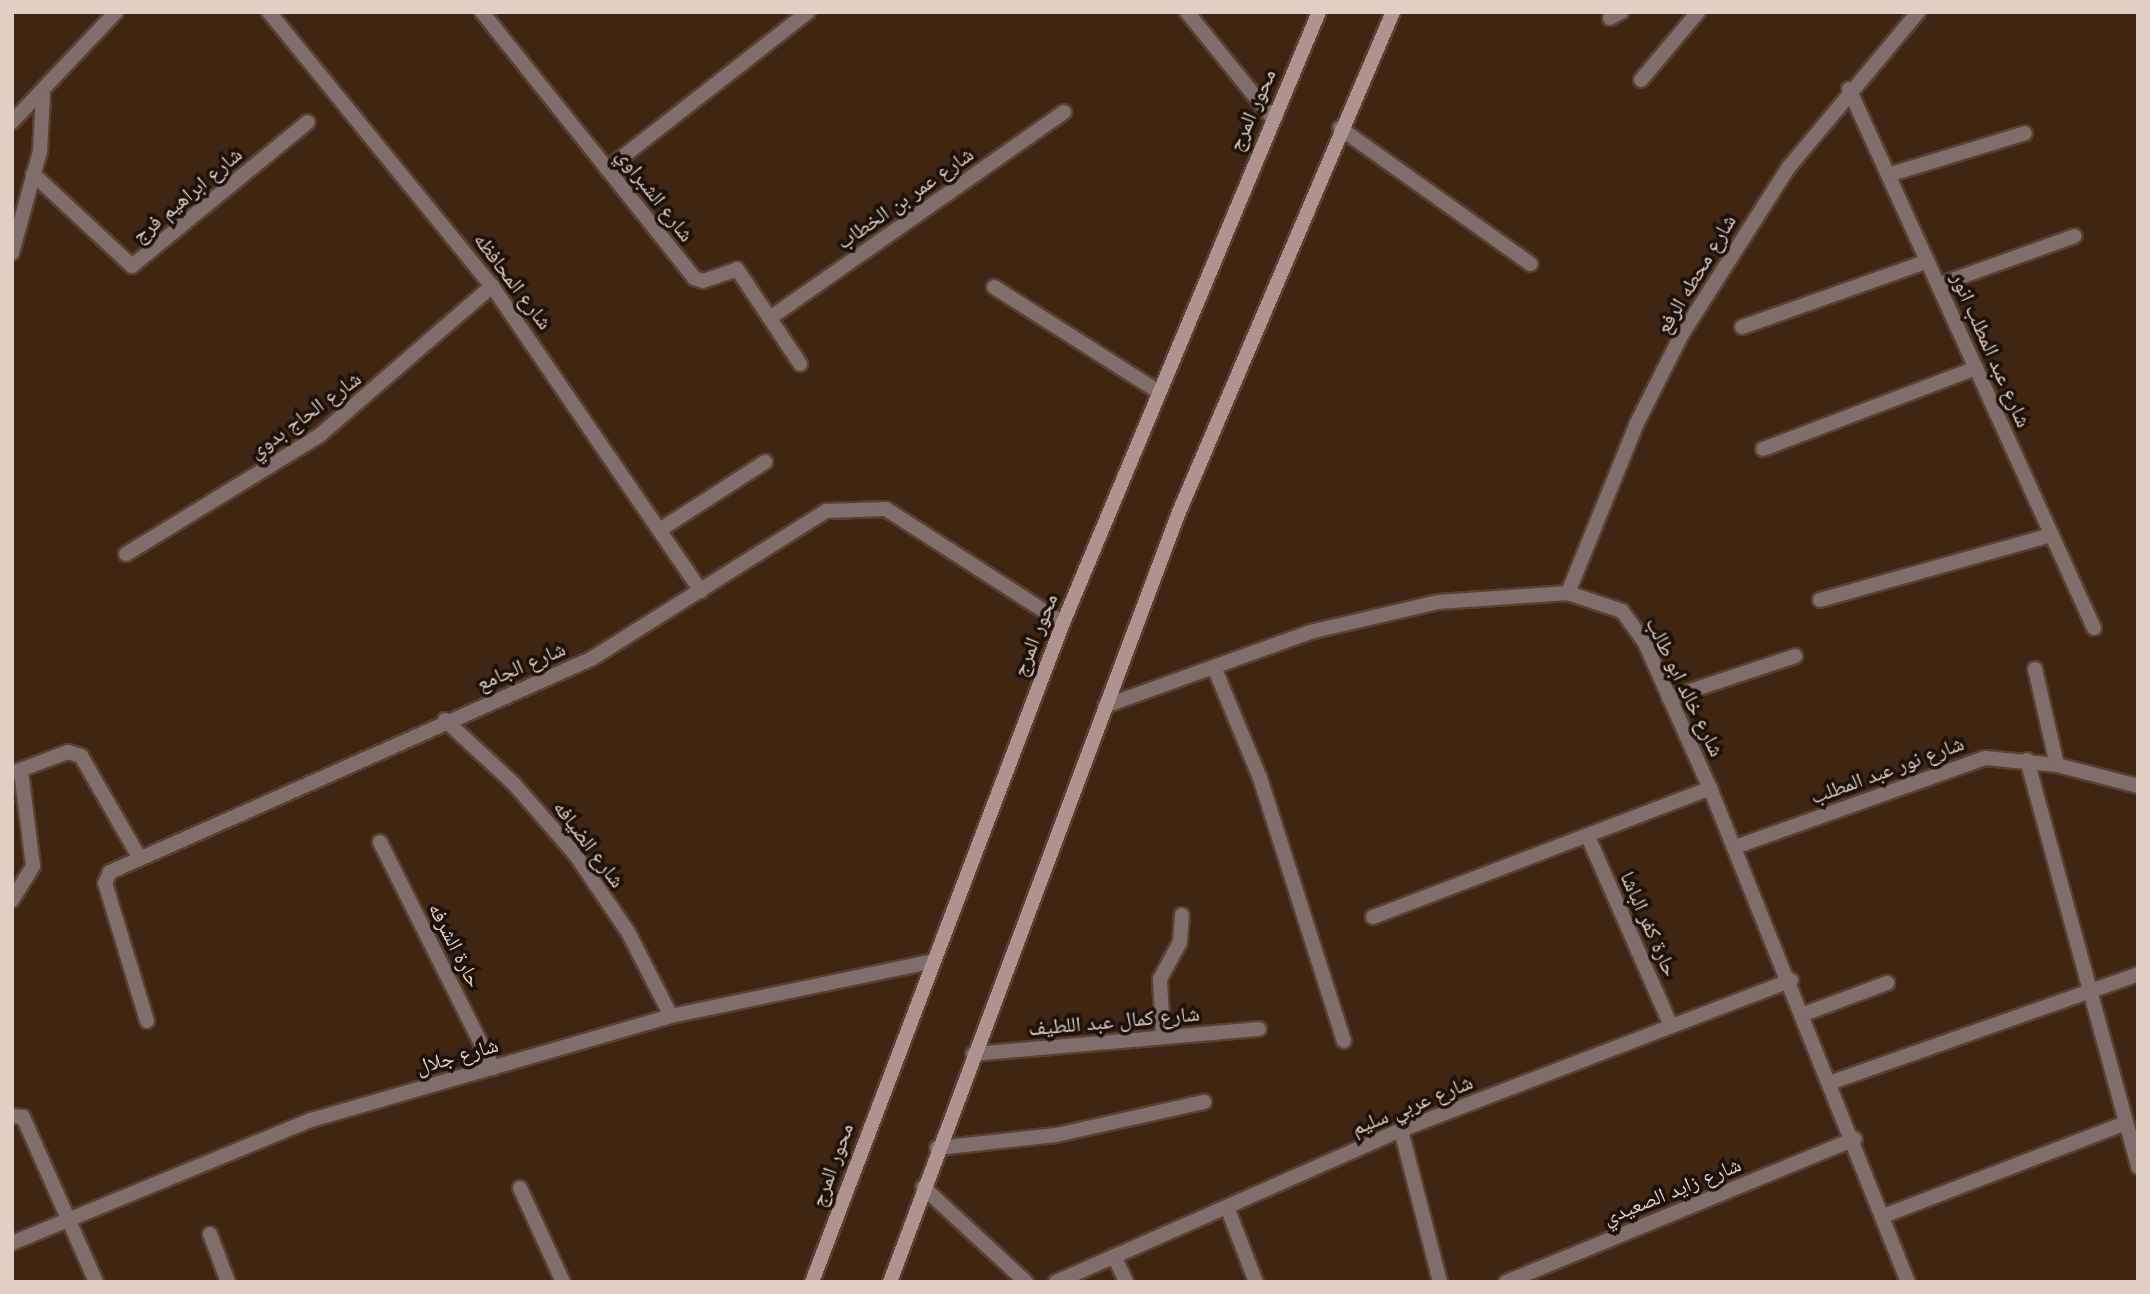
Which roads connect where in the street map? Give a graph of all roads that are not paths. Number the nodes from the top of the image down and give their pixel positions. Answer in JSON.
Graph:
{"nodes":[{"id":1,"x":116,"y":12,"type":"edge"},
{"id":2,"x":269,"y":12,"type":"edge"},
{"id":3,"x":482,"y":12,"type":"edge"},
{"id":4,"x":808,"y":12,"type":"edge"},
{"id":5,"x":1187,"y":12,"type":"edge"},
{"id":6,"x":1319,"y":12,"type":"edge"},
{"id":7,"x":1393,"y":12,"type":"edge"},
{"id":8,"x":1698,"y":12,"type":"edge"},
{"id":9,"x":1918,"y":12,"type":"edge"},
{"id":10,"x":1641,"y":80,"type":"dead end"},
{"id":11,"x":1849,"y":89,"type":"junction"},
{"id":12,"x":43,"y":95,"type":"junction"},
{"id":13,"x":1064,"y":112,"type":"dead end"},
{"id":14,"x":1271,"y":116,"type":"junction"},
{"id":15,"x":12,"y":122,"type":"edge"},
{"id":16,"x":308,"y":122,"type":"dead end"},
{"id":17,"x":1340,"y":128,"type":"junction"},
{"id":18,"x":2025,"y":133,"type":"dead end"},
{"id":19,"x":607,"y":169,"type":"junction"},
{"id":20,"x":33,"y":174,"type":"junction"},
{"id":21,"x":1888,"y":175,"type":"junction"},
{"id":22,"x":2075,"y":236,"type":"dead end"},
{"id":23,"x":12,"y":253,"type":"edge"},
{"id":24,"x":1928,"y":261,"type":"junction"},
{"id":25,"x":1531,"y":264,"type":"dead end"},
{"id":26,"x":1938,"y":285,"type":"junction"},
{"id":27,"x":492,"y":286,"type":"junction"},
{"id":28,"x":994,"y":287,"type":"dead end"},
{"id":29,"x":770,"y":318,"type":"junction"},
{"id":30,"x":1742,"y":327,"type":"dead end"},
{"id":31,"x":800,"y":364,"type":"dead end"},
{"id":32,"x":1976,"y":368,"type":"junction"},
{"id":33,"x":1157,"y":391,"type":"junction"},
{"id":34,"x":1763,"y":449,"type":"dead end"},
{"id":35,"x":765,"y":462,"type":"dead end"},
{"id":36,"x":661,"y":529,"type":"junction"},
{"id":37,"x":2052,"y":535,"type":"junction"},
{"id":38,"x":126,"y":554,"type":"dead end"},
{"id":39,"x":701,"y":591,"type":"junction"},
{"id":40,"x":1568,"y":593,"type":"junction"},
{"id":41,"x":1820,"y":600,"type":"dead end"},
{"id":42,"x":1063,"y":623,"type":"junction"},
{"id":43,"x":2094,"y":628,"type":"dead end"},
{"id":44,"x":1795,"y":656,"type":"dead end"},
{"id":45,"x":1214,"y":667,"type":"junction"},
{"id":46,"x":2035,"y":669,"type":"dead end"},
{"id":47,"x":1669,"y":698,"type":"junction"},
{"id":48,"x":1105,"y":706,"type":"junction"},
{"id":49,"x":445,"y":720,"type":"junction"},
{"id":50,"x":2026,"y":760,"type":"junction"},
{"id":51,"x":2057,"y":765,"type":"junction"},
{"id":52,"x":16,"y":772,"type":"edge"},
{"id":53,"x":2138,"y":786,"type":"edge"},
{"id":54,"x":1710,"y":788,"type":"junction"},
{"id":55,"x":1589,"y":838,"type":"junction"},
{"id":56,"x":380,"y":842,"type":"dead end"},
{"id":57,"x":1735,"y":847,"type":"junction"},
{"id":58,"x":139,"y":857,"type":"junction"},
{"id":59,"x":12,"y":900,"type":"edge"},
{"id":60,"x":1182,"y":915,"type":"dead end"},
{"id":61,"x":1373,"y":917,"type":"dead end"},
{"id":62,"x":930,"y":962,"type":"junction"},
{"id":63,"x":2138,"y":974,"type":"edge"},
{"id":64,"x":1791,"y":980,"type":"junction"},
{"id":65,"x":1887,"y":983,"type":"dead end"},
{"id":66,"x":2085,"y":990,"type":"junction"},
{"id":67,"x":1804,"y":1014,"type":"junction"},
{"id":68,"x":671,"y":1016,"type":"junction"},
{"id":69,"x":147,"y":1021,"type":"dead end"},
{"id":70,"x":1671,"y":1026,"type":"junction"},
{"id":71,"x":1258,"y":1030,"type":"dead end"},
{"id":72,"x":1163,"y":1037,"type":"junction"},
{"id":73,"x":1344,"y":1041,"type":"dead end"},
{"id":74,"x":973,"y":1054,"type":"junction"},
{"id":75,"x":494,"y":1068,"type":"junction"},
{"id":76,"x":1832,"y":1082,"type":"junction"},
{"id":77,"x":1204,"y":1102,"type":"dead end"},
{"id":78,"x":12,"y":1115,"type":"edge"},
{"id":79,"x":2126,"y":1123,"type":"junction"},
{"id":80,"x":1401,"y":1130,"type":"junction"},
{"id":81,"x":1855,"y":1139,"type":"junction"},
{"id":82,"x":937,"y":1148,"type":"junction"},
{"id":83,"x":2138,"y":1167,"type":"edge"},
{"id":84,"x":923,"y":1187,"type":"junction"},
{"id":85,"x":520,"y":1188,"type":"dead end"},
{"id":86,"x":1227,"y":1207,"type":"junction"},
{"id":87,"x":1886,"y":1215,"type":"junction"},
{"id":88,"x":71,"y":1222,"type":"junction"},
{"id":89,"x":210,"y":1234,"type":"dead end"},
{"id":90,"x":12,"y":1243,"type":"edge"},
{"id":91,"x":1114,"y":1256,"type":"junction"},
{"id":92,"x":96,"y":1282,"type":"edge"},
{"id":93,"x":228,"y":1282,"type":"edge"},
{"id":94,"x":563,"y":1282,"type":"edge"},
{"id":95,"x":812,"y":1282,"type":"edge"},
{"id":96,"x":890,"y":1282,"type":"edge"},
{"id":97,"x":1026,"y":1282,"type":"edge"},
{"id":98,"x":1056,"y":1282,"type":"edge"},
{"id":99,"x":1126,"y":1282,"type":"edge"},
{"id":100,"x":1256,"y":1282,"type":"edge"},
{"id":101,"x":1440,"y":1282,"type":"edge"},
{"id":102,"x":1506,"y":1282,"type":"edge"},
{"id":103,"x":1908,"y":1282,"type":"edge"}],
"edges":[{"from":1,"to":12,"type":"street"},
{"from":2,"to":27,"type":"street","name":"شارع المحافظه"},
{"from":3,"to":19,"type":"street","name":"شارع الشبراوي"},
{"from":4,"to":19,"type":"street"},
{"from":5,"to":14,"type":"street"},
{"from":6,"to":14,"type":"main road","name":"محور المرج"},
{"from":7,"to":17,"type":"main road"},
{"from":8,"to":10,"type":"street"},
{"from":9,"to":11,"type":"street","name":"شارع محطه الرفع"},
{"from":11,"to":21,"type":"street","name":"شارع عبد المطلب انور"},
{"from":11,"to":40,"type":"street","name":"شارع محطه الرفع"},
{"from":12,"to":15,"type":"street"},
{"from":12,"to":20,"type":"street"},
{"from":13,"to":29,"type":"street","name":"شارع عمر بن الخطاب"},
{"from":14,"to":33,"type":"main road","name":"محور المرج"},
{"from":16,"to":20,"type":"street","name":"شارع ابراهيم فرج"},
{"from":17,"to":25,"type":"street"},
{"from":17,"to":48,"type":"main road"},
{"from":18,"to":21,"type":"street"},
{"from":19,"to":29,"type":"street","name":"شارع الشبراوي"},
{"from":20,"to":23,"type":"street"},
{"from":21,"to":24,"type":"street","name":"شارع عبد المطلب انور"},
{"from":22,"to":26,"type":"street"},
{"from":24,"to":26,"type":"street","name":"شارع عبد المطلب انور"},
{"from":24,"to":30,"type":"street"},
{"from":26,"to":32,"type":"street","name":"شارع عبد المطلب انور"},
{"from":27,"to":36,"type":"street","name":"شارع المحافظه"},
{"from":27,"to":38,"type":"street","name":"شارع الحاج بدوي"},
{"from":28,"to":33,"type":"street"},
{"from":29,"to":31,"type":"street","name":"شارع الشبراوي"},
{"from":32,"to":34,"type":"street"},
{"from":32,"to":37,"type":"street","name":"شارع عبد المطلب انور"},
{"from":33,"to":42,"type":"main road","name":"محور المرج"},
{"from":35,"to":36,"type":"street"},
{"from":36,"to":39,"type":"street","name":"شارع المحافظه"},
{"from":37,"to":41,"type":"street"},
{"from":37,"to":43,"type":"street","name":"شارع عبد المطلب انور"},
{"from":39,"to":42,"type":"street","name":"شارع الجامع"},
{"from":39,"to":49,"type":"street","name":"شارع الجامع"},
{"from":40,"to":45,"type":"street","name":"شارع خالد ابو طالب"},
{"from":40,"to":47,"type":"street","name":"شارع خالد ابو طالب"},
{"from":42,"to":62,"type":"main road","name":"محور المرج"},
{"from":44,"to":47,"type":"street"},
{"from":45,"to":48,"type":"street","name":"شارع خالد ابو طالب"},
{"from":45,"to":73,"type":"street"},
{"from":46,"to":51,"type":"street"},
{"from":47,"to":54,"type":"street","name":"شارع خالد ابو طالب"},
{"from":48,"to":74,"type":"main road"},
{"from":49,"to":58,"type":"street","name":"شارع الجامع"},
{"from":49,"to":68,"type":"street","name":"شارع الضيافه"},
{"from":50,"to":51,"type":"street","name":"شارع نور عبد المطلب"},
{"from":50,"to":57,"type":"street","name":"شارع نور عبد المطلب"},
{"from":50,"to":66,"type":"street"},
{"from":51,"to":53,"type":"street","name":"شارع نور عبد المطلب"},
{"from":52,"to":58,"type":"street"},
{"from":52,"to":59,"type":"street"},
{"from":54,"to":55,"type":"street"},
{"from":54,"to":57,"type":"street","name":"شارع خالد ابو طالب"},
{"from":55,"to":61,"type":"street"},
{"from":55,"to":70,"type":"street","name":"حارة كفر الباشا"},
{"from":56,"to":75,"type":"street","name":"حارة الشرفه"},
{"from":57,"to":64,"type":"street","name":"شارع خالد ابو طالب"},
{"from":58,"to":69,"type":"street","name":"شارع الجامع"},
{"from":60,"to":72,"type":"street"},
{"from":62,"to":68,"type":"street","name":"شارع جلال"},
{"from":62,"to":95,"type":"main road","name":"محور المرج"},
{"from":63,"to":66,"type":"street"},
{"from":64,"to":67,"type":"street","name":"شارع خالد ابو طالب"},
{"from":64,"to":70,"type":"street","name":"شارع عربي سليم"},
{"from":65,"to":67,"type":"street"},
{"from":66,"to":76,"type":"street"},
{"from":66,"to":79,"type":"street"},
{"from":67,"to":76,"type":"street","name":"شارع خالد ابو طالب"},
{"from":68,"to":75,"type":"street","name":"شارع جلال"},
{"from":70,"to":80,"type":"street","name":"شارع عربي سليم"},
{"from":71,"to":72,"type":"street","name":"شارع كمال عبد اللطيف"},
{"from":72,"to":74,"type":"street","name":"شارع كمال عبد اللطيف"},
{"from":74,"to":82,"type":"main road"},
{"from":75,"to":88,"type":"street","name":"شارع جلال"},
{"from":76,"to":81,"type":"street","name":"شارع خالد ابو طالب"},
{"from":77,"to":82,"type":"street"},
{"from":78,"to":88,"type":"street"},
{"from":79,"to":83,"type":"street"},
{"from":79,"to":87,"type":"street"},
{"from":80,"to":86,"type":"street","name":"شارع عربي سليم"},
{"from":80,"to":101,"type":"street"},
{"from":81,"to":87,"type":"street","name":"شارع خالد ابو طالب"},
{"from":81,"to":102,"type":"street","name":"شارع زايد الصعيدي"},
{"from":82,"to":84,"type":"main road"},
{"from":84,"to":96,"type":"main road"},
{"from":84,"to":97,"type":"street"},
{"from":85,"to":94,"type":"street"},
{"from":86,"to":91,"type":"street","name":"شارع عربي سليم"},
{"from":86,"to":100,"type":"street"},
{"from":87,"to":103,"type":"street","name":"شارع خالد ابو طالب"},
{"from":88,"to":90,"type":"street","name":"شارع جلال"},
{"from":88,"to":92,"type":"street"},
{"from":89,"to":93,"type":"street"},
{"from":91,"to":98,"type":"street","name":"شارع عربي سليم"},
{"from":91,"to":99,"type":"street"}]}
